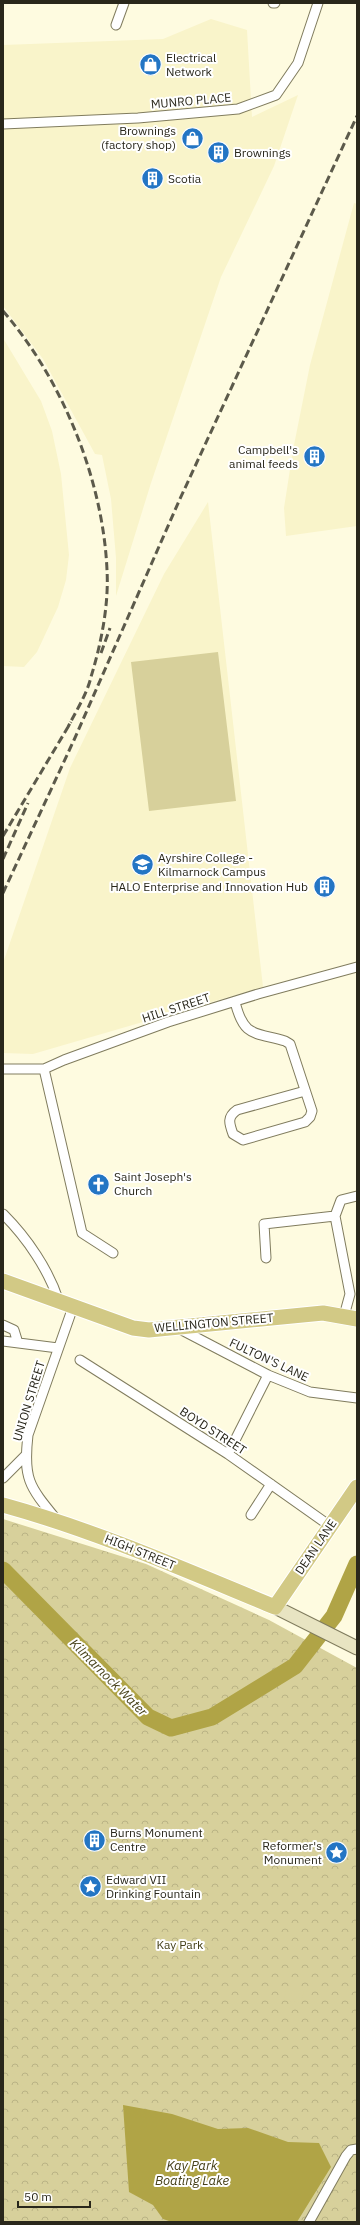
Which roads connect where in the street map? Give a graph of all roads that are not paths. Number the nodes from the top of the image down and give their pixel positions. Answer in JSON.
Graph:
{"nodes":[{"id":1,"x":124,"y":3,"type":"edge"},
{"id":2,"x":318,"y":3,"type":"edge"},
{"id":3,"x":116,"y":25,"type":"dead end"},
{"id":4,"x":3,"y":124,"type":"edge"},
{"id":5,"x":357,"y":967,"type":"edge"},
{"id":6,"x":235,"y":1002,"type":"junction"},
{"id":7,"x":3,"y":1069,"type":"edge"},
{"id":8,"x":44,"y":1069,"type":"junction"},
{"id":9,"x":304,"y":1091,"type":"junction"},
{"id":10,"x":357,"y":1196,"type":"edge"},
{"id":11,"x":3,"y":1214,"type":"edge"},
{"id":12,"x":335,"y":1216,"type":"junction"},
{"id":13,"x":114,"y":1253,"type":"dead end"},
{"id":14,"x":266,"y":1258,"type":"dead end"},
{"id":15,"x":4,"y":1284,"type":"edge"},
{"id":16,"x":66,"y":1304,"type":"junction"},
{"id":17,"x":351,"y":1317,"type":"edge"},
{"id":18,"x":3,"y":1326,"type":"edge"},
{"id":19,"x":176,"y":1327,"type":"junction"},
{"id":20,"x":3,"y":1341,"type":"edge"},
{"id":21,"x":18,"y":1343,"type":"junction"},
{"id":22,"x":58,"y":1348,"type":"junction"},
{"id":23,"x":80,"y":1360,"type":"dead end"},
{"id":24,"x":268,"y":1375,"type":"junction"},
{"id":25,"x":357,"y":1398,"type":"edge"},
{"id":26,"x":228,"y":1454,"type":"junction"},
{"id":27,"x":26,"y":1455,"type":"junction"},
{"id":28,"x":3,"y":1478,"type":"edge"},
{"id":29,"x":271,"y":1484,"type":"junction"},
{"id":30,"x":357,"y":1487,"type":"edge"},
{"id":31,"x":3,"y":1505,"type":"edge"},
{"id":32,"x":251,"y":1515,"type":"dead end"},
{"id":33,"x":56,"y":1519,"type":"junction"},
{"id":34,"x":330,"y":1526,"type":"junction"},
{"id":35,"x":275,"y":1607,"type":"junction"},
{"id":36,"x":355,"y":1647,"type":"edge"},
{"id":37,"x":357,"y":2149,"type":"edge"},
{"id":38,"x":309,"y":2222,"type":"edge"}],
"edges":[{"from":1,"to":3,"type":"street"},
{"from":2,"to":4,"type":"street","name":"MUNRO PLACE"},
{"from":5,"to":6,"type":"street","name":"HILL STREET"},
{"from":6,"to":8,"type":"street","name":"HILL STREET"},
{"from":6,"to":9,"type":"street"},
{"from":7,"to":8,"type":"street","name":"HILL STREET"},
{"from":8,"to":13,"type":"street"},
{"from":9,"to":9,"type":"street"},
{"from":10,"to":12,"type":"street"},
{"from":11,"to":16,"type":"street"},
{"from":12,"to":14,"type":"street"},
{"from":12,"to":17,"type":"street"},
{"from":15,"to":16,"type":"main road","name":"WELLINGTON STREET"},
{"from":16,"to":19,"type":"main road","name":"WELLINGTON STREET"},
{"from":16,"to":22,"type":"street","name":"UNION STREET"},
{"from":17,"to":19,"type":"main road","name":"WELLINGTON STREET"},
{"from":18,"to":21,"type":"street"},
{"from":19,"to":24,"type":"street","name":"FULTON'S LANE"},
{"from":20,"to":21,"type":"street"},
{"from":21,"to":22,"type":"street"},
{"from":22,"to":27,"type":"street","name":"UNION STREET"},
{"from":23,"to":26,"type":"street","name":"BOYD STREET"},
{"from":24,"to":25,"type":"street","name":"FULTON'S LANE"},
{"from":24,"to":26,"type":"street"},
{"from":26,"to":29,"type":"street","name":"BOYD STREET"},
{"from":27,"to":28,"type":"street"},
{"from":27,"to":33,"type":"street","name":"UNION STREET"},
{"from":29,"to":32,"type":"street"},
{"from":29,"to":34,"type":"street","name":"BOYD STREET"},
{"from":30,"to":34,"type":"main road","name":"DEAN LANE"},
{"from":31,"to":33,"type":"main road","name":"HIGH STREET"},
{"from":33,"to":35,"type":"main road","name":"HIGH STREET"},
{"from":34,"to":35,"type":"main road","name":"DEAN LANE"},
{"from":35,"to":36,"type":"main road"},
{"from":37,"to":38,"type":"street"}]}
